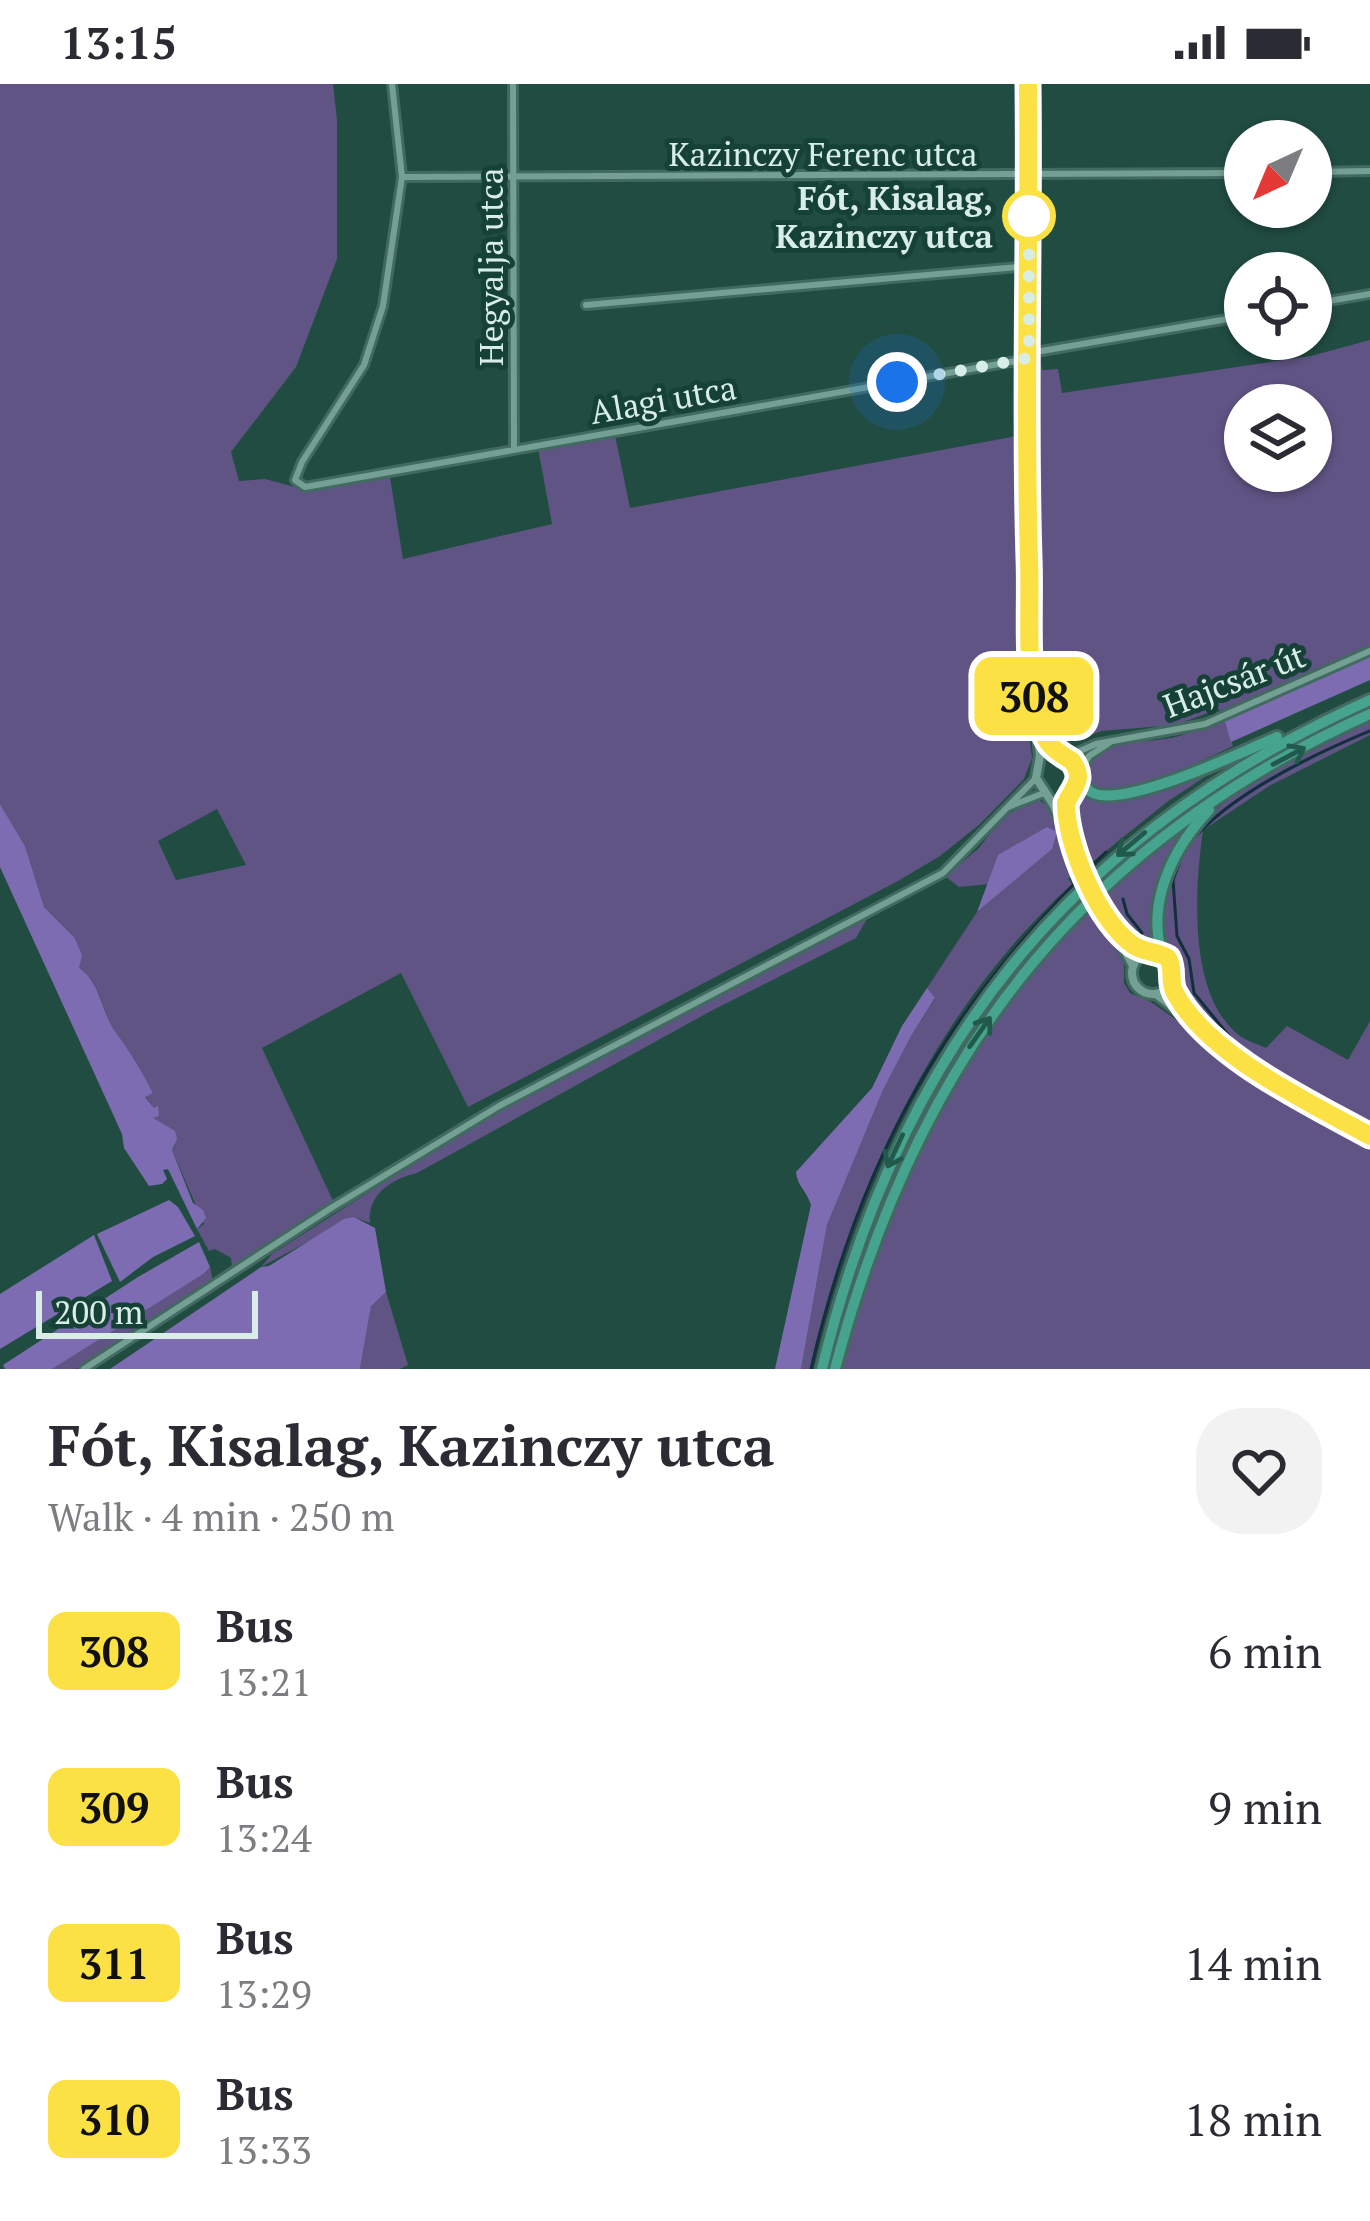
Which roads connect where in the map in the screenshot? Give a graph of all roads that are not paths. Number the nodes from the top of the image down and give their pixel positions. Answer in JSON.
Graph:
{"nodes":[{"id":1,"x":392,"y":84,"type":"edge"},
{"id":2,"x":513,"y":84,"type":"edge"},
{"id":3,"x":1028,"y":84,"type":"edge"},
{"id":4,"x":1332,"y":172,"type":"edge"},
{"id":5,"x":1370,"y":172,"type":"edge"},
{"id":6,"x":1224,"y":173,"type":"edge"},
{"id":7,"x":1029,"y":176,"type":"junction"},
{"id":8,"x":402,"y":177,"type":"junction"},
{"id":9,"x":514,"y":177,"type":"junction"},
{"id":10,"x":1029,"y":266,"type":"junction"},
{"id":11,"x":1370,"y":294,"type":"edge"},
{"id":12,"x":1332,"y":300,"type":"edge"},
{"id":13,"x":586,"y":305,"type":"dead end"},
{"id":14,"x":1224,"y":320,"type":"edge"},
{"id":15,"x":1029,"y":356,"type":"junction"},
{"id":16,"x":514,"y":449,"type":"junction"},
{"id":17,"x":1370,"y":651,"type":"edge"},
{"id":18,"x":1370,"y":700,"type":"edge"},
{"id":19,"x":1036,"y":707,"type":"junction"},
{"id":20,"x":1370,"y":714,"type":"edge"},
{"id":21,"x":1315,"y":725,"type":"junction"},
{"id":22,"x":1112,"y":741,"type":"junction"},
{"id":23,"x":1062,"y":756,"type":"junction"},
{"id":24,"x":1040,"y":764,"type":"junction"},
{"id":25,"x":1079,"y":777,"type":"junction"},
{"id":26,"x":1036,"y":778,"type":"junction"},
{"id":27,"x":1224,"y":794,"type":"junction"},
{"id":28,"x":1046,"y":795,"type":"junction"},
{"id":29,"x":1070,"y":795,"type":"junction"},
{"id":30,"x":1000,"y":812,"type":"junction"},
{"id":31,"x":1072,"y":845,"type":"junction"},
{"id":32,"x":1112,"y":925,"type":"junction"},
{"id":33,"x":1147,"y":952,"type":"junction"},
{"id":34,"x":1162,"y":954,"type":"junction"},
{"id":35,"x":1133,"y":965,"type":"junction"},
{"id":36,"x":1171,"y":984,"type":"junction"},
{"id":37,"x":1156,"y":994,"type":"junction"},
{"id":38,"x":1198,"y":1023,"type":"junction"},
{"id":39,"x":1370,"y":1136,"type":"edge"},
{"id":40,"x":84,"y":1369,"type":"edge"},
{"id":41,"x":822,"y":1369,"type":"edge"},
{"id":42,"x":836,"y":1369,"type":"edge"}],
"edges":[{"from":1,"to":8,"type":"street"},
{"from":2,"to":9,"type":"street","name":"Hegyalja utca"},
{"from":3,"to":7,"type":"street"},
{"from":4,"to":5,"type":"street"},
{"from":6,"to":7,"type":"street","name":"Kazinczy Ferenc utca"},
{"from":7,"to":9,"type":"street","name":"Kazinczy Ferenc utca"},
{"from":7,"to":10,"type":"street"},
{"from":8,"to":9,"type":"street","name":"Kazinczy Ferenc utca"},
{"from":8,"to":16,"type":"street","name":"Alagi utca"},
{"from":9,"to":16,"type":"street","name":"Hegyalja utca"},
{"from":10,"to":13,"type":"street"},
{"from":10,"to":15,"type":"street"},
{"from":11,"to":12,"type":"street"},
{"from":14,"to":15,"type":"street","name":"Alagi utca"},
{"from":15,"to":16,"type":"street","name":"Alagi utca"},
{"from":15,"to":19,"type":"street"},
{"from":17,"to":22,"type":"street","name":"Hajcsár út"},
{"from":18,"to":21,"type":"highway"},
{"from":19,"to":23,"type":"street"},
{"from":19,"to":24,"type":"street"},
{"from":27,"to":20,"type":"highway","one_way":true},
{"from":21,"to":25,"type":"highway"},
{"from":21,"to":41,"type":"highway","one_way":true},
{"from":22,"to":23,"type":"street","name":"Hajcsár út"},
{"from":22,"to":25,"type":"street"},
{"from":23,"to":24,"type":"street"},
{"from":23,"to":25,"type":"street"},
{"from":24,"to":26,"type":"street"},
{"from":25,"to":29,"type":"street"},
{"from":26,"to":28,"type":"street"},
{"from":26,"to":30,"type":"street"},
{"from":27,"to":34,"type":"highway"},
{"from":42,"to":27,"type":"highway","one_way":true},
{"from":28,"to":29,"type":"street"},
{"from":28,"to":30,"type":"street"},
{"from":28,"to":31,"type":"street"},
{"from":29,"to":31,"type":"street"},
{"from":30,"to":40,"type":"street"},
{"from":31,"to":32,"type":"street","bridge":true},
{"from":32,"to":33,"type":"street"},
{"from":32,"to":35,"type":"street"},
{"from":33,"to":34,"type":"street"},
{"from":33,"to":35,"type":"street"},
{"from":34,"to":36,"type":"street"},
{"from":35,"to":37,"type":"street"},
{"from":36,"to":37,"type":"street"},
{"from":36,"to":38,"type":"street"},
{"from":37,"to":38,"type":"street"},
{"from":38,"to":39,"type":"street"}]}
